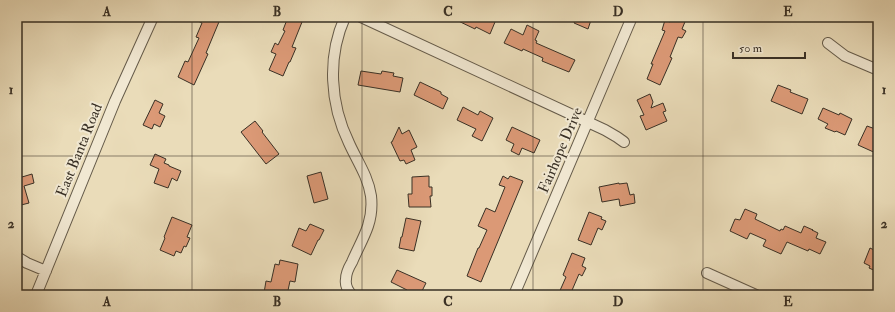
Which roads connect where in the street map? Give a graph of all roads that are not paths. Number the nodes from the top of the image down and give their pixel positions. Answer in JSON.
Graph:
{"nodes":[{"id":1,"x":153,"y":17,"type":"edge"},
{"id":2,"x":346,"y":17,"type":"edge"},
{"id":3,"x":361,"y":17,"type":"edge"},
{"id":4,"x":632,"y":17,"type":"edge"},
{"id":5,"x":828,"y":43,"type":"dead end"},
{"id":6,"x":878,"y":70,"type":"edge"},
{"id":7,"x":588,"y":122,"type":"junction"},
{"id":8,"x":624,"y":142,"type":"dead end"},
{"id":9,"x":17,"y":257,"type":"edge"},
{"id":10,"x":46,"y":271,"type":"junction"},
{"id":11,"x":707,"y":273,"type":"dead end"},
{"id":12,"x":350,"y":291,"type":"edge"},
{"id":13,"x":36,"y":295,"type":"edge"},
{"id":14,"x":514,"y":295,"type":"edge"},
{"id":15,"x":756,"y":295,"type":"edge"}],
"edges":[{"from":1,"to":10,"type":"street","name":"East Banta Road"},
{"from":2,"to":12,"type":"street"},
{"from":3,"to":7,"type":"street"},
{"from":4,"to":7,"type":"street","name":"Fairhope Drive"},
{"from":5,"to":6,"type":"street"},
{"from":7,"to":8,"type":"street"},
{"from":7,"to":14,"type":"street","name":"Fairhope Drive"},
{"from":9,"to":10,"type":"street"},
{"from":10,"to":13,"type":"street","name":"East Banta Road"},
{"from":11,"to":15,"type":"street"}]}
